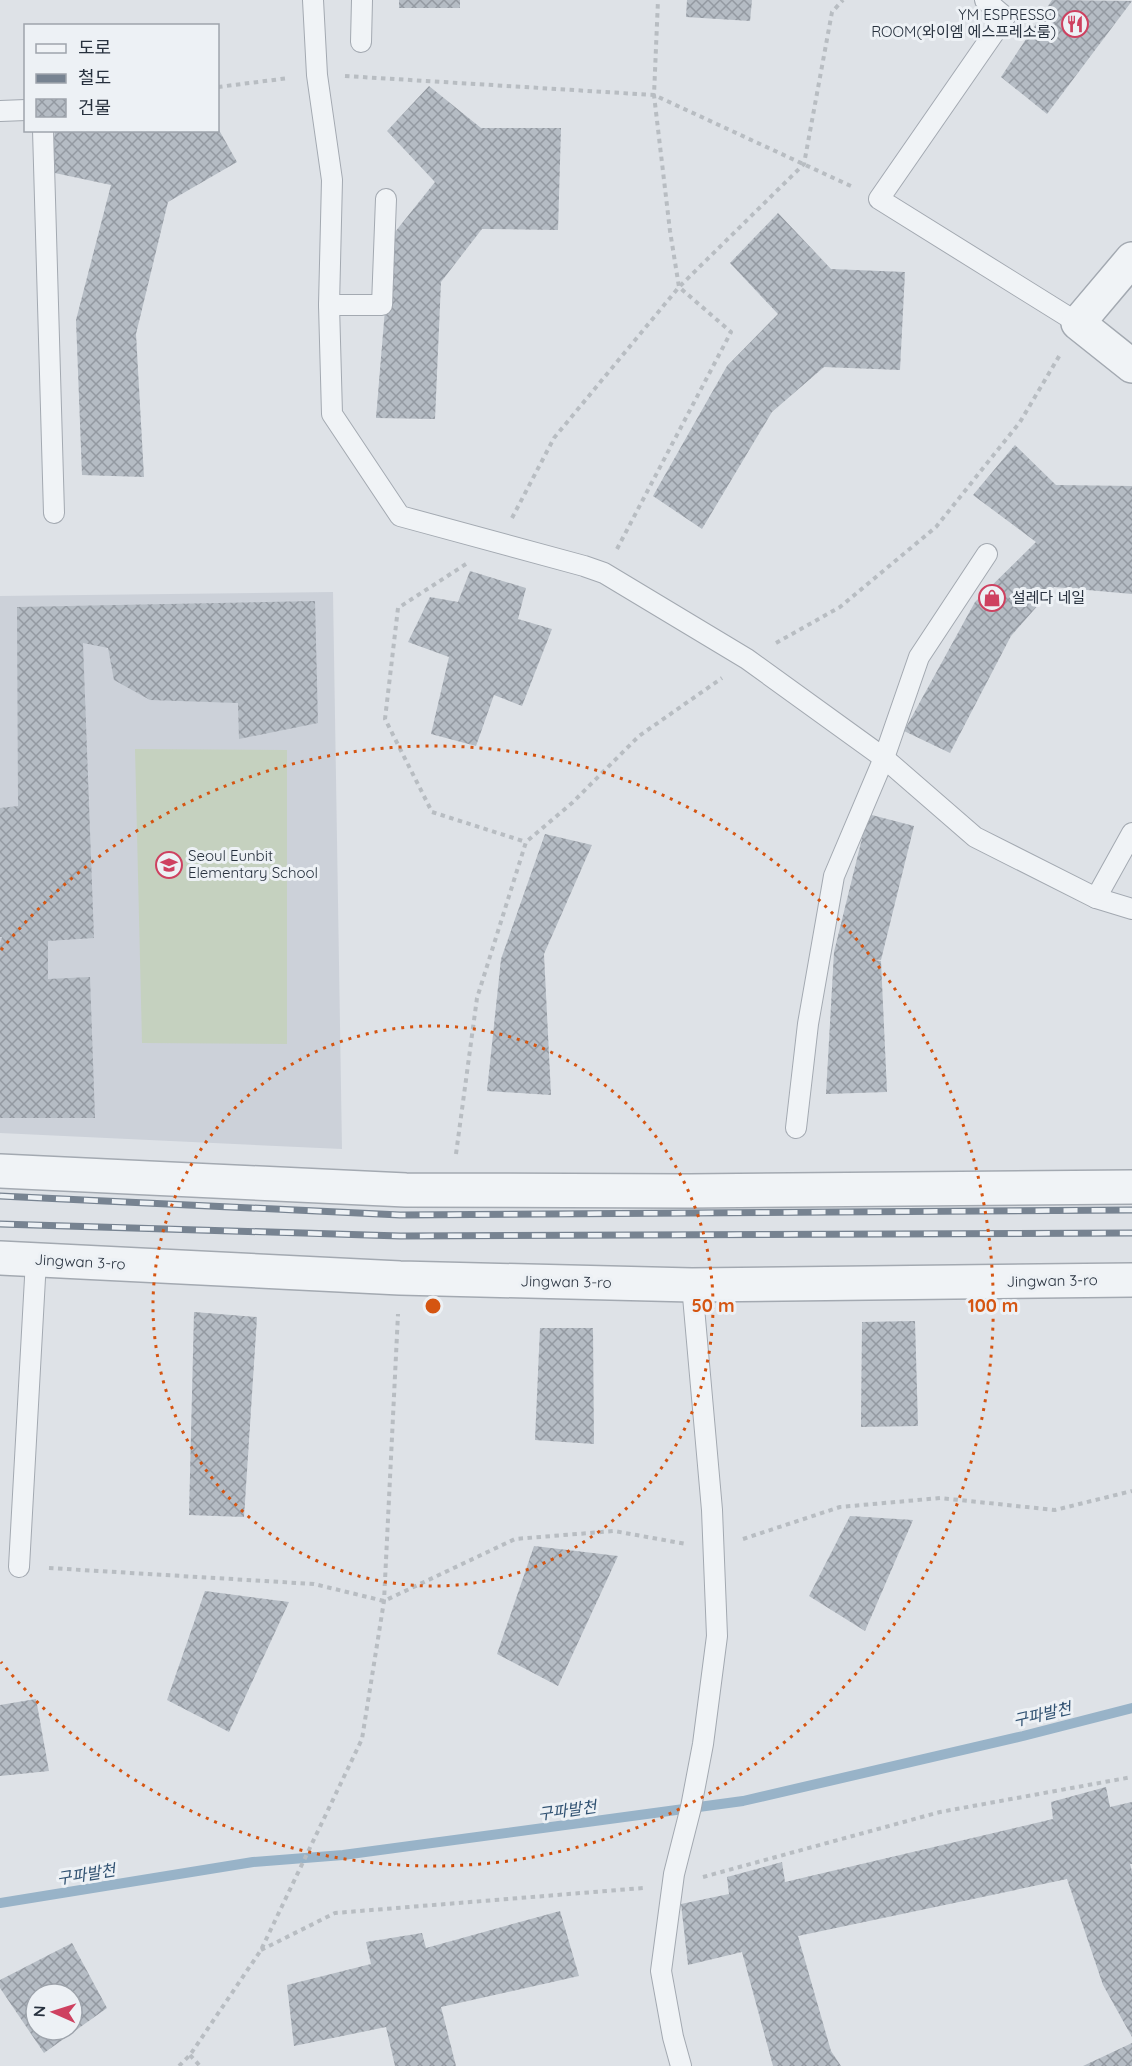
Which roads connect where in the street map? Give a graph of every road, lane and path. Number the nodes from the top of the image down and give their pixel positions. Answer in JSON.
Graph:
{"nodes":[{"id":1,"x":313,"y":0,"type":"edge"},
{"id":2,"x":362,"y":0,"type":"edge"},
{"id":3,"x":658,"y":0,"type":"edge"},
{"id":4,"x":843,"y":0,"type":"edge"},
{"id":5,"x":985,"y":0,"type":"edge"},
{"id":6,"x":361,"y":42,"type":"dead end"},
{"id":7,"x":317,"y":75,"type":"junction"},
{"id":8,"x":219,"y":87,"type":"edge"},
{"id":9,"x":654,"y":95,"type":"junction"},
{"id":10,"x":24,"y":110,"type":"edge"},
{"id":11,"x":0,"y":111,"type":"edge"},
{"id":12,"x":43,"y":132,"type":"edge"},
{"id":13,"x":804,"y":164,"type":"junction"},
{"id":14,"x":386,"y":199,"type":"dead end"},
{"id":15,"x":879,"y":199,"type":"junction"},
{"id":16,"x":1132,"y":259,"type":"edge"},
{"id":17,"x":679,"y":287,"type":"junction"},
{"id":18,"x":329,"y":306,"type":"junction"},
{"id":19,"x":1071,"y":336,"type":"junction"},
{"id":20,"x":1132,"y":366,"type":"edge"},
{"id":21,"x":54,"y":513,"type":"dead end"},
{"id":22,"x":499,"y":543,"type":"junction"},
{"id":23,"x":987,"y":554,"type":"dead end"},
{"id":24,"x":604,"y":573,"type":"junction"},
{"id":25,"x":747,"y":659,"type":"junction"},
{"id":26,"x":884,"y":758,"type":"junction"},
{"id":27,"x":1132,"y":833,"type":"edge"},
{"id":28,"x":526,"y":842,"type":"junction"},
{"id":29,"x":1095,"y":898,"type":"junction"},
{"id":30,"x":1132,"y":909,"type":"edge"},
{"id":31,"x":796,"y":1128,"type":"dead end"},
{"id":32,"x":456,"y":1155,"type":"dead end"},
{"id":33,"x":0,"y":1172,"type":"edge"},
{"id":34,"x":1132,"y":1186,"type":"edge"},
{"id":35,"x":0,"y":1258,"type":"edge"},
{"id":36,"x":36,"y":1260,"type":"junction"},
{"id":37,"x":1132,"y":1280,"type":"edge"},
{"id":38,"x":692,"y":1285,"type":"junction"},
{"id":39,"x":398,"y":1310,"type":"dead end"},
{"id":40,"x":1132,"y":1491,"type":"edge"},
{"id":41,"x":713,"y":1548,"type":"junction"},
{"id":42,"x":19,"y":1567,"type":"joint"},
{"id":43,"x":384,"y":1601,"type":"junction"},
{"id":44,"x":190,"y":2055,"type":"junction"},
{"id":45,"x":179,"y":2066,"type":"edge"},
{"id":46,"x":200,"y":2066,"type":"edge"},
{"id":47,"x":681,"y":2066,"type":"edge"}],
"edges":[{"from":1,"to":7,"type":"lane"},
{"from":2,"to":6,"type":"lane"},
{"from":3,"to":9,"type":"path"},
{"from":4,"to":13,"type":"path"},
{"from":5,"to":15,"type":"lane"},
{"from":7,"to":8,"type":"path"},
{"from":7,"to":9,"type":"path"},
{"from":7,"to":18,"type":"lane"},
{"from":9,"to":13,"type":"path"},
{"from":9,"to":17,"type":"path"},
{"from":10,"to":11,"type":"lane"},
{"from":12,"to":21,"type":"lane"},
{"from":13,"to":15,"type":"path"},
{"from":13,"to":17,"type":"path"},
{"from":14,"to":18,"type":"lane"},
{"from":15,"to":19,"type":"lane"},
{"from":16,"to":19,"type":"street"},
{"from":17,"to":22,"type":"path"},
{"from":17,"to":24,"type":"path"},
{"from":18,"to":22,"type":"lane"},
{"from":19,"to":20,"type":"street"},
{"from":19,"to":25,"type":"path"},
{"from":22,"to":24,"type":"lane"},
{"from":22,"to":28,"type":"path"},
{"from":23,"to":26,"type":"lane"},
{"from":24,"to":25,"type":"lane"},
{"from":25,"to":26,"type":"lane"},
{"from":25,"to":28,"type":"path"},
{"from":26,"to":29,"type":"lane"},
{"from":26,"to":31,"type":"lane"},
{"from":27,"to":29,"type":"lane"},
{"from":28,"to":32,"type":"path"},
{"from":29,"to":30,"type":"lane"},
{"from":33,"to":34,"type":"street"},
{"from":35,"to":36,"type":"street","name":"Jingwan 3-ro"},
{"from":36,"to":38,"type":"street","name":"Jingwan 3-ro"},
{"from":36,"to":42,"type":"lane"},
{"from":37,"to":38,"type":"street","name":"Jingwan 3-ro"},
{"from":38,"to":41,"type":"lane"},
{"from":39,"to":43,"type":"path"},
{"from":40,"to":41,"type":"path"},
{"from":41,"to":43,"type":"path"},
{"from":41,"to":47,"type":"lane"},
{"from":42,"to":43,"type":"path"},
{"from":43,"to":44,"type":"path"},
{"from":44,"to":45,"type":"path"},
{"from":44,"to":46,"type":"path"}]}
